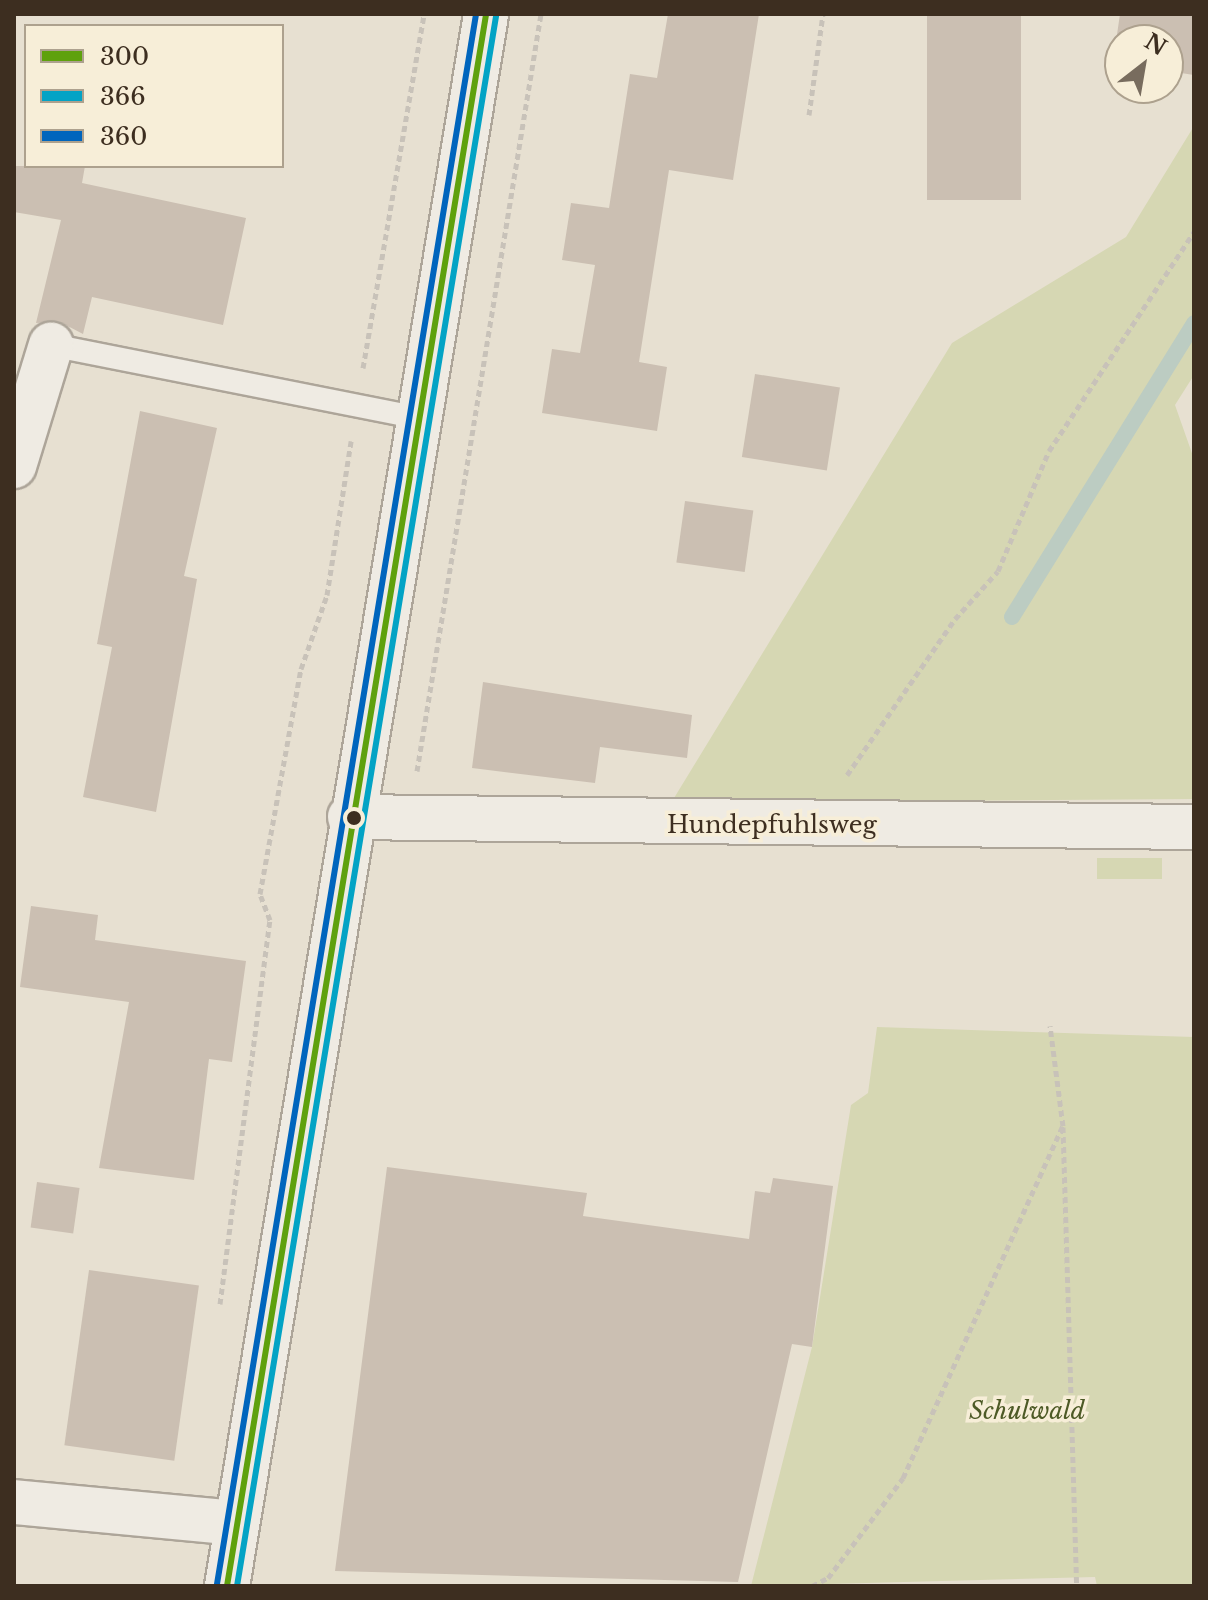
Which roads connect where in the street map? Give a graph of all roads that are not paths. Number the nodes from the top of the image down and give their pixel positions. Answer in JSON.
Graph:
{"nodes":[{"id":1,"x":486,"y":14,"type":"edge"},
{"id":2,"x":51,"y":345,"type":"joint"},
{"id":3,"x":420,"y":418,"type":"junction"},
{"id":4,"x":14,"y":466,"type":"edge"},
{"id":5,"x":350,"y":817,"type":"junction"},
{"id":6,"x":1194,"y":827,"type":"edge"},
{"id":7,"x":14,"y":1502,"type":"edge"},
{"id":8,"x":237,"y":1523,"type":"junction"},
{"id":9,"x":227,"y":1586,"type":"edge"}],
"edges":[{"from":1,"to":3,"type":"street"},
{"from":2,"to":3,"type":"lane"},
{"from":2,"to":4,"type":"street"},
{"from":3,"to":5,"type":"street"},
{"from":5,"to":6,"type":"street","name":"Hundepfuhlsweg"},
{"from":5,"to":8,"type":"street"},
{"from":7,"to":8,"type":"street"},
{"from":8,"to":9,"type":"street"}]}
